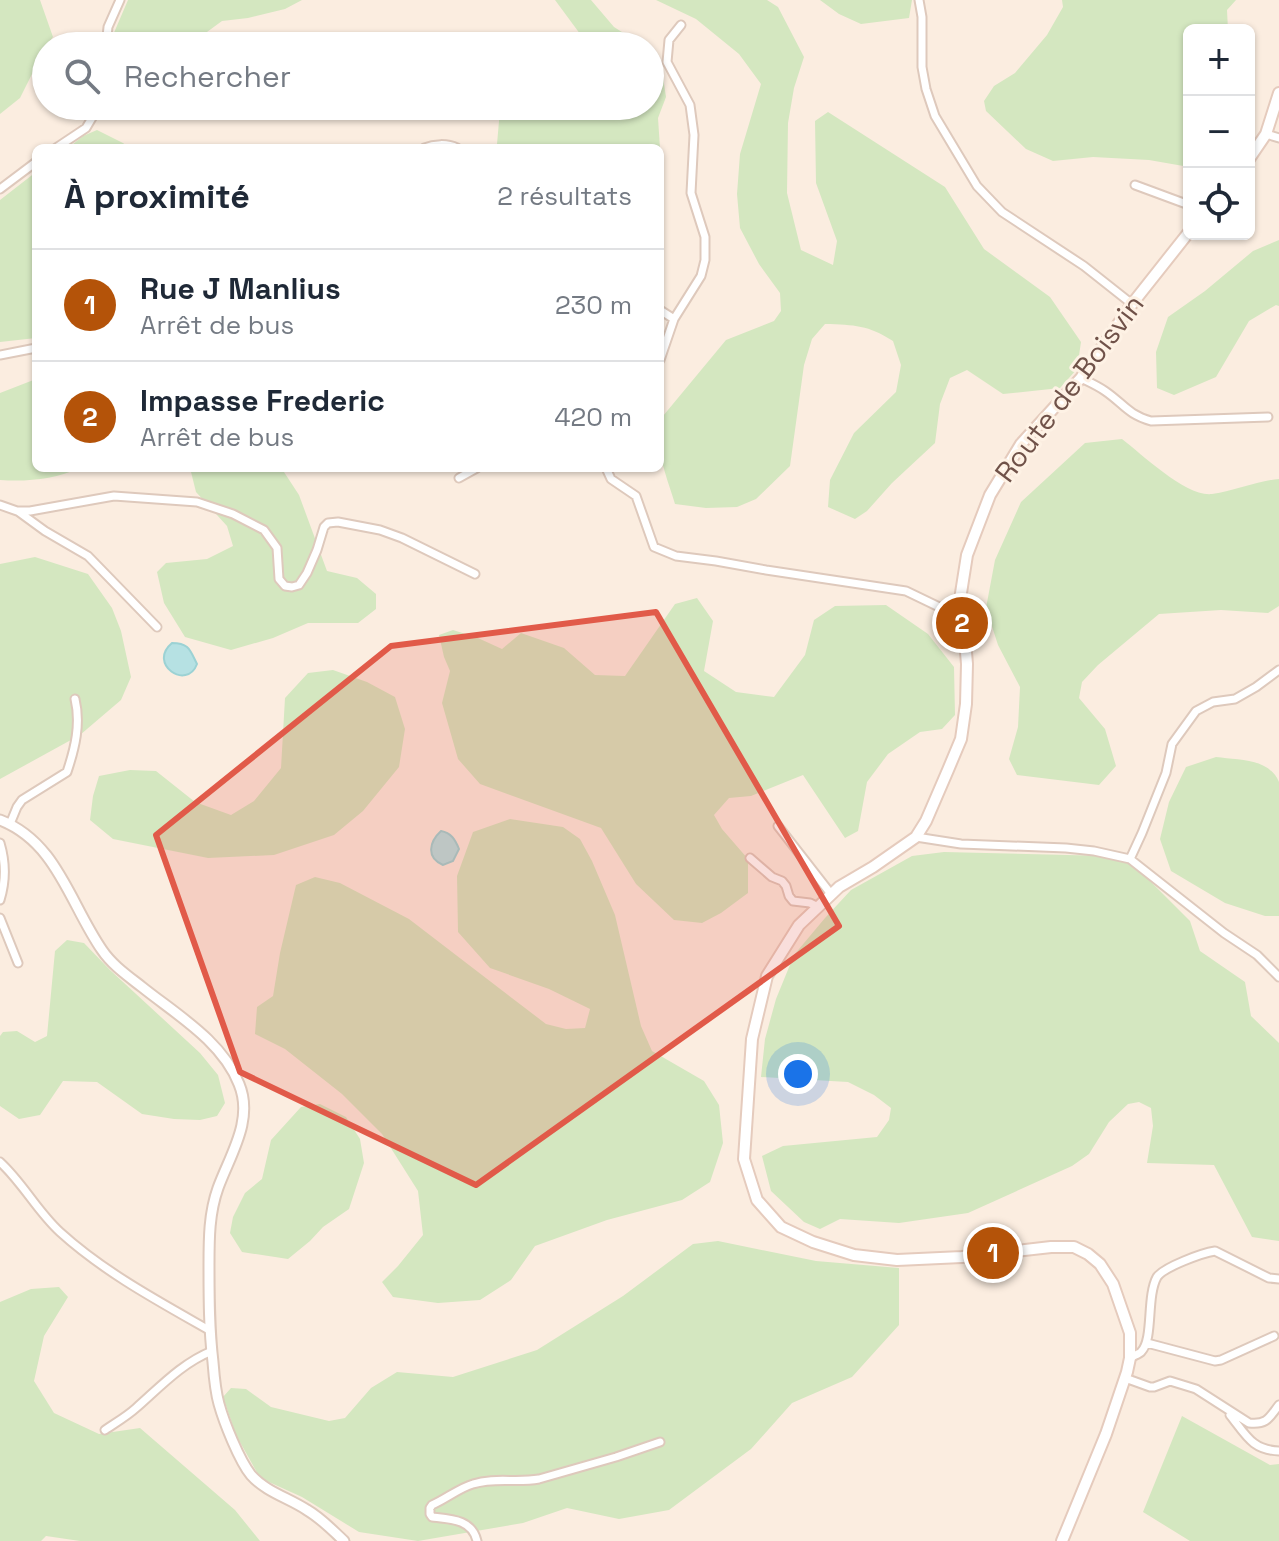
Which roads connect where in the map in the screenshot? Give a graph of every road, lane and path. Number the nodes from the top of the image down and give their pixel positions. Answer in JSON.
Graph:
{"nodes":[{"id":1,"x":120,"y":0,"type":"edge"},
{"id":2,"x":922,"y":2,"type":"edge"},
{"id":3,"x":681,"y":25,"type":"dead end"},
{"id":4,"x":107,"y":32,"type":"edge"},
{"id":5,"x":1279,"y":93,"type":"edge"},
{"id":6,"x":91,"y":120,"type":"edge"},
{"id":7,"x":1266,"y":134,"type":"junction"},
{"id":8,"x":1279,"y":138,"type":"edge"},
{"id":9,"x":62,"y":144,"type":"edge"},
{"id":10,"x":1255,"y":150,"type":"edge"},
{"id":11,"x":32,"y":165,"type":"edge"},
{"id":12,"x":1135,"y":185,"type":"dead end"},
{"id":13,"x":0,"y":189,"type":"edge"},
{"id":14,"x":1183,"y":203,"type":"edge"},
{"id":15,"x":1183,"y":240,"type":"edge"},
{"id":16,"x":1132,"y":304,"type":"junction"},
{"id":17,"x":664,"y":313,"type":"edge"},
{"id":18,"x":674,"y":319,"type":"junction"},
{"id":19,"x":664,"y":348,"type":"edge"},
{"id":20,"x":32,"y":349,"type":"edge"},
{"id":21,"x":0,"y":355,"type":"edge"},
{"id":22,"x":1081,"y":378,"type":"junction"},
{"id":23,"x":1268,"y":417,"type":"dead end"},
{"id":24,"x":470,"y":472,"type":"edge"},
{"id":25,"x":608,"y":472,"type":"edge"},
{"id":26,"x":459,"y":478,"type":"dead end"},
{"id":27,"x":0,"y":505,"type":"edge"},
{"id":28,"x":17,"y":511,"type":"junction"},
{"id":29,"x":475,"y":574,"type":"dead end"},
{"id":30,"x":962,"y":618,"type":"junction"},
{"id":31,"x":157,"y":627,"type":"dead end"},
{"id":32,"x":1279,"y":670,"type":"edge"},
{"id":33,"x":75,"y":699,"type":"dead end"},
{"id":34,"x":5,"y":822,"type":"edge"},
{"id":35,"x":778,"y":826,"type":"dead end"},
{"id":36,"x":916,"y":837,"type":"junction"},
{"id":37,"x":0,"y":843,"type":"edge"},
{"id":38,"x":750,"y":858,"type":"dead end"},
{"id":39,"x":1130,"y":859,"type":"junction"},
{"id":40,"x":831,"y":894,"type":"junction"},
{"id":41,"x":0,"y":900,"type":"edge"},
{"id":42,"x":818,"y":907,"type":"junction"},
{"id":43,"x":0,"y":918,"type":"edge"},
{"id":44,"x":18,"y":963,"type":"dead end"},
{"id":45,"x":1279,"y":977,"type":"edge"},
{"id":46,"x":0,"y":1162,"type":"edge"},
{"id":47,"x":1279,"y":1279,"type":"edge"},
{"id":48,"x":209,"y":1330,"type":"junction"},
{"id":49,"x":1274,"y":1336,"type":"dead end"},
{"id":50,"x":1147,"y":1343,"type":"junction"},
{"id":51,"x":212,"y":1351,"type":"junction"},
{"id":52,"x":1130,"y":1358,"type":"junction"},
{"id":53,"x":1125,"y":1378,"type":"junction"},
{"id":54,"x":1279,"y":1405,"type":"edge"},
{"id":55,"x":1227,"y":1410,"type":"junction"},
{"id":56,"x":105,"y":1430,"type":"dead end"},
{"id":57,"x":660,"y":1442,"type":"dead end"},
{"id":58,"x":1279,"y":1451,"type":"edge"},
{"id":59,"x":344,"y":1541,"type":"edge"},
{"id":60,"x":477,"y":1541,"type":"edge"},
{"id":61,"x":1062,"y":1541,"type":"edge"}],
"edges":[{"from":1,"to":4,"type":"street"},
{"from":2,"to":16,"type":"street"},
{"from":3,"to":18,"type":"street"},
{"from":5,"to":7,"type":"main road"},
{"from":6,"to":9,"type":"street"},
{"from":7,"to":8,"type":"street"},
{"from":7,"to":10,"type":"main road"},
{"from":11,"to":13,"type":"street"},
{"from":12,"to":14,"type":"street"},
{"from":15,"to":16,"type":"main road","name":"Route de Boisvin"},
{"from":16,"to":22,"type":"main road","name":"Route de Boisvin"},
{"from":17,"to":18,"type":"street"},
{"from":18,"to":19,"type":"street"},
{"from":20,"to":21,"type":"street"},
{"from":22,"to":23,"type":"street"},
{"from":22,"to":30,"type":"main road","name":"Route de Boisvin"},
{"from":24,"to":26,"type":"street"},
{"from":25,"to":30,"type":"street"},
{"from":27,"to":28,"type":"street"},
{"from":28,"to":29,"type":"street"},
{"from":28,"to":31,"type":"street"},
{"from":30,"to":36,"type":"main road","name":"Route de Boisvin"},
{"from":32,"to":39,"type":"street"},
{"from":33,"to":34,"type":"street"},
{"from":34,"to":48,"type":"street"},
{"from":35,"to":40,"type":"street"},
{"from":36,"to":39,"type":"street"},
{"from":36,"to":40,"type":"main road","name":"Route de Boisvin"},
{"from":37,"to":41,"type":"street"},
{"from":38,"to":42,"type":"street"},
{"from":39,"to":45,"type":"street"},
{"from":40,"to":42,"type":"main road","name":"Route de Boisvin"},
{"from":42,"to":52,"type":"main road","name":"Route de Boisvin"},
{"from":43,"to":44,"type":"street"},
{"from":46,"to":48,"type":"street"},
{"from":47,"to":50,"type":"street"},
{"from":48,"to":51,"type":"street"},
{"from":49,"to":50,"type":"street"},
{"from":50,"to":52,"type":"street"},
{"from":51,"to":56,"type":"street"},
{"from":51,"to":59,"type":"street"},
{"from":52,"to":53,"type":"main road","name":"Route de Boisvin"},
{"from":53,"to":55,"type":"street"},
{"from":53,"to":61,"type":"main road","name":"Route de Boisvin"},
{"from":54,"to":55,"type":"street"},
{"from":55,"to":58,"type":"street"},
{"from":57,"to":60,"type":"street"}]}
